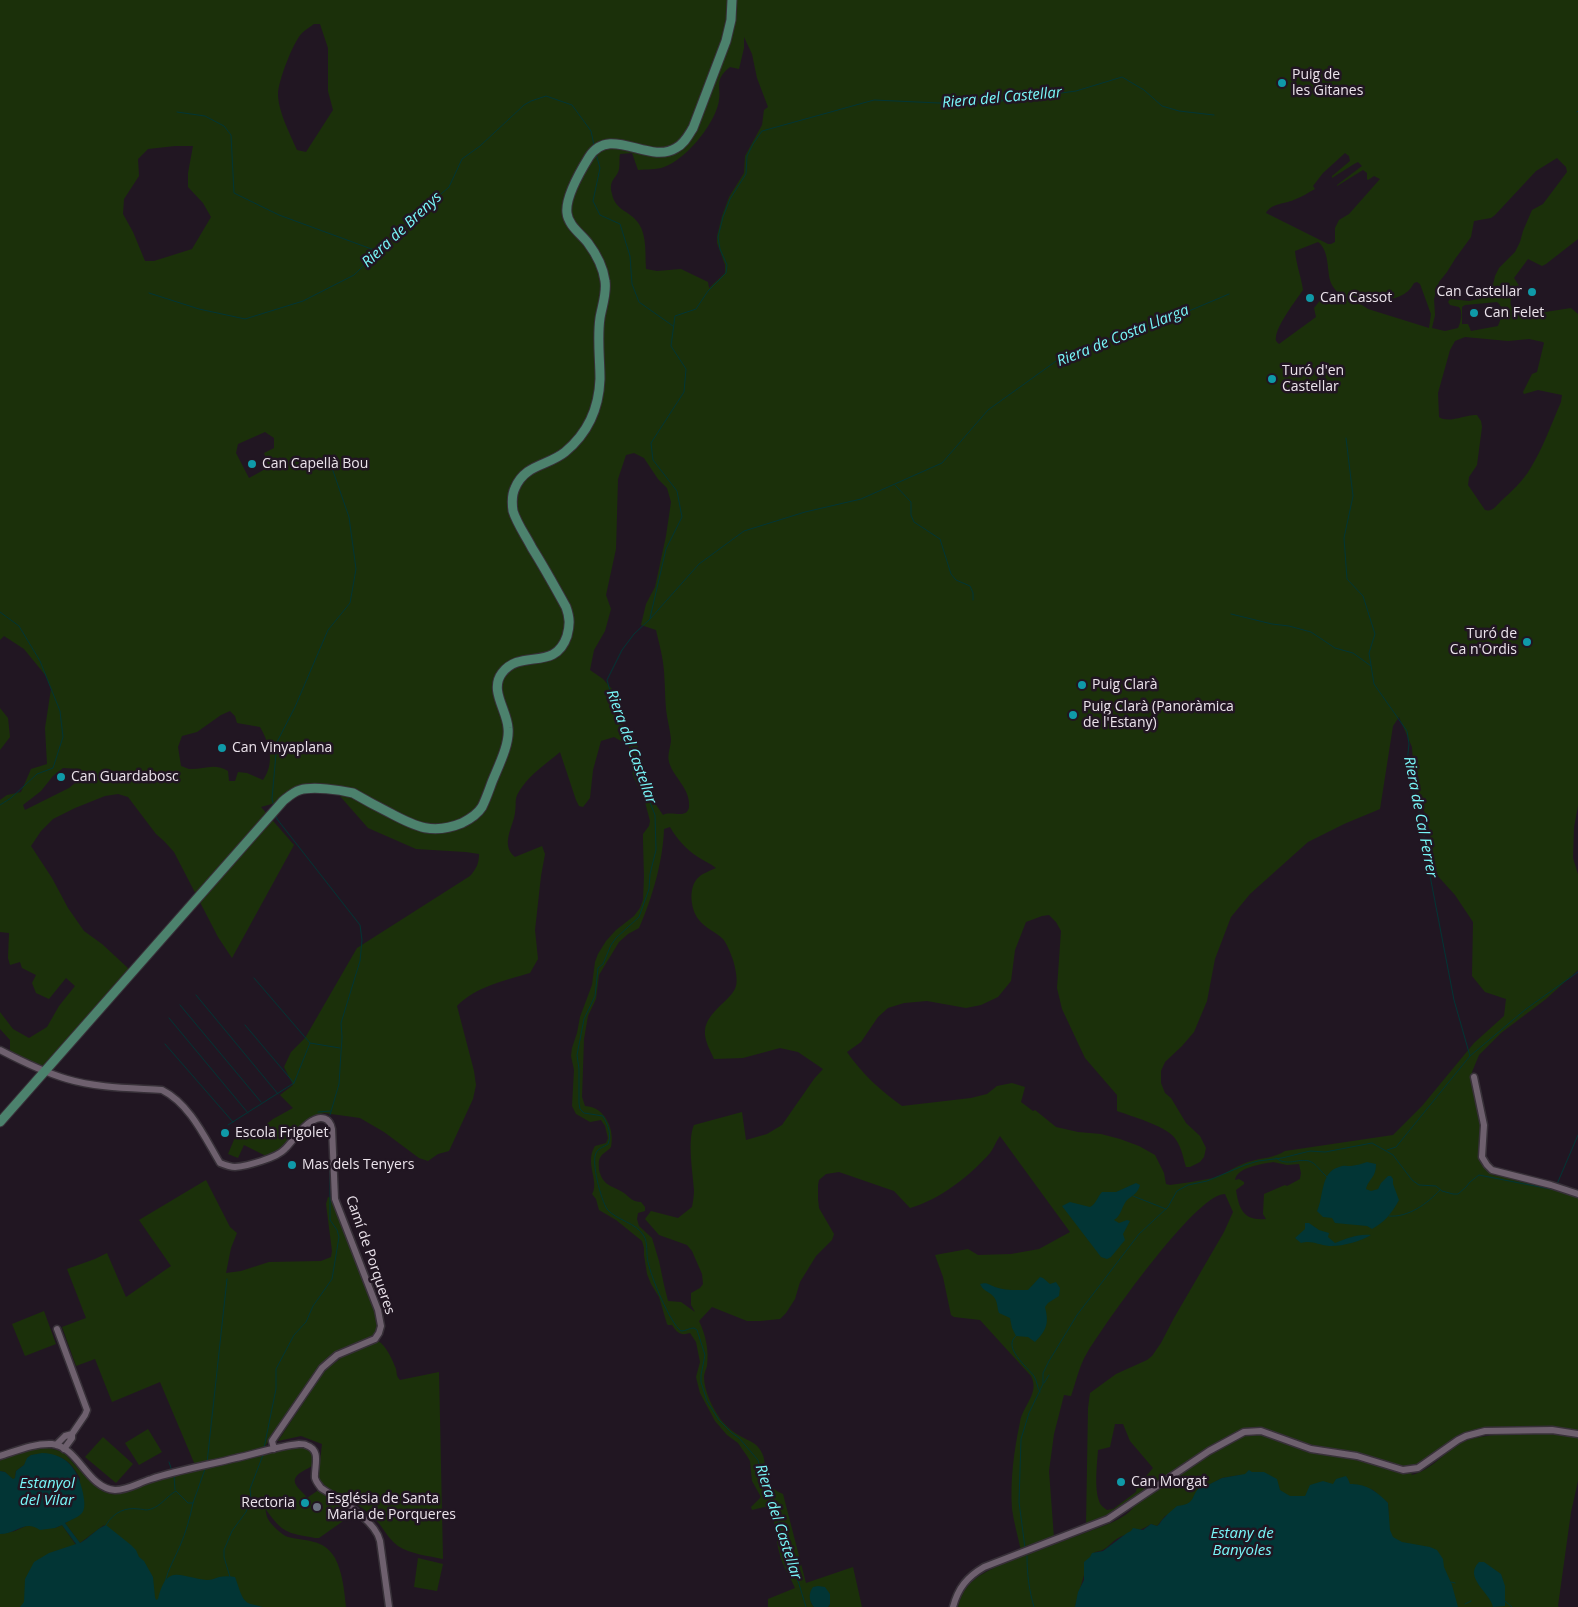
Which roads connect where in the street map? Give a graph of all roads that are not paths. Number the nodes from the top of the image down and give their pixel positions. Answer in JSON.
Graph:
{"nodes":[{"id":1,"x":732,"y":0,"type":"edge"},
{"id":2,"x":0,"y":1050,"type":"edge"},
{"id":3,"x":46,"y":1072,"type":"junction"},
{"id":4,"x":1474,"y":1077,"type":"dead end"},
{"id":5,"x":0,"y":1122,"type":"edge"},
{"id":6,"x":1578,"y":1194,"type":"edge"},
{"id":7,"x":57,"y":1328,"type":"dead end"},
{"id":8,"x":72,"y":1434,"type":"junction"},
{"id":9,"x":1578,"y":1434,"type":"edge"},
{"id":10,"x":56,"y":1445,"type":"junction"},
{"id":11,"x":64,"y":1449,"type":"junction"},
{"id":12,"x":274,"y":1450,"type":"junction"},
{"id":13,"x":0,"y":1456,"type":"edge"},
{"id":14,"x":389,"y":1607,"type":"edge"},
{"id":15,"x":953,"y":1607,"type":"edge"}],
"edges":[{"from":1,"to":3,"type":"main road"},
{"from":2,"to":3,"type":"street"},
{"from":3,"to":5,"type":"main road"},
{"from":3,"to":12,"type":"street","name":"Camí de Porqueres"},
{"from":4,"to":6,"type":"street"},
{"from":7,"to":8,"type":"street"},
{"from":8,"to":10,"type":"street"},
{"from":8,"to":11,"type":"street"},
{"from":9,"to":15,"type":"street"},
{"from":10,"to":11,"type":"street"},
{"from":10,"to":13,"type":"street"},
{"from":11,"to":12,"type":"street"},
{"from":12,"to":14,"type":"street"}]}
